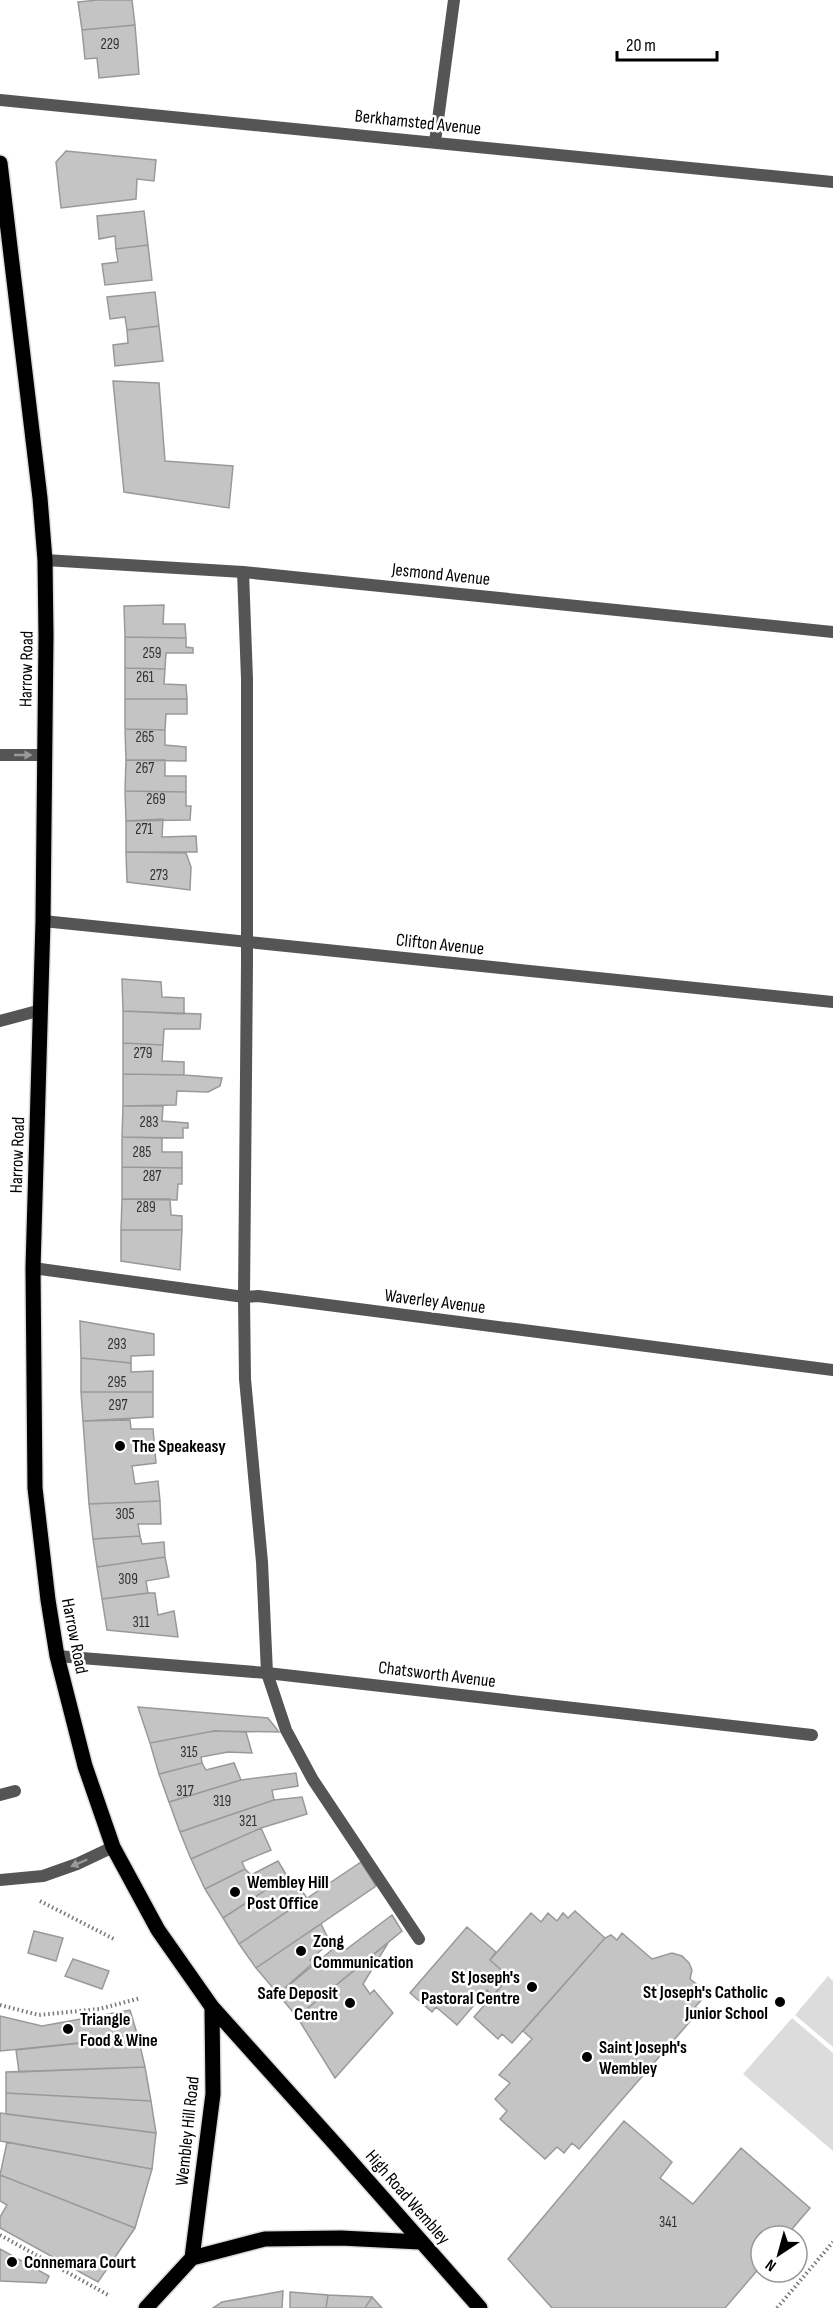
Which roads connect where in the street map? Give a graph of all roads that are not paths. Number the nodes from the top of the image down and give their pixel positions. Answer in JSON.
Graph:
{"nodes":[{"id":1,"x":454,"y":0,"type":"edge"},
{"id":2,"x":0,"y":100,"type":"edge"},
{"id":3,"x":435,"y":142,"type":"junction"},
{"id":4,"x":0,"y":163,"type":"edge"},
{"id":5,"x":833,"y":182,"type":"edge"},
{"id":6,"x":45,"y":560,"type":"junction"},
{"id":7,"x":243,"y":572,"type":"junction"},
{"id":8,"x":833,"y":632,"type":"edge"},
{"id":9,"x":0,"y":755,"type":"edge"},
{"id":10,"x":45,"y":755,"type":"junction"},
{"id":11,"x":43,"y":921,"type":"junction"},
{"id":12,"x":247,"y":943,"type":"junction"},
{"id":13,"x":833,"y":1002,"type":"edge"},
{"id":14,"x":41,"y":1010,"type":"junction"},
{"id":15,"x":0,"y":1021,"type":"edge"},
{"id":16,"x":33,"y":1268,"type":"junction"},
{"id":17,"x":243,"y":1296,"type":"junction"},
{"id":18,"x":833,"y":1370,"type":"edge"},
{"id":19,"x":57,"y":1656,"type":"junction"},
{"id":20,"x":267,"y":1673,"type":"junction"},
{"id":21,"x":812,"y":1736,"type":"dead end"},
{"id":22,"x":15,"y":1791,"type":"dead end"},
{"id":23,"x":0,"y":1795,"type":"edge"},
{"id":24,"x":113,"y":1847,"type":"junction"},
{"id":25,"x":0,"y":1880,"type":"edge"},
{"id":26,"x":419,"y":1939,"type":"dead end"},
{"id":27,"x":212,"y":2007,"type":"junction"},
{"id":28,"x":306,"y":2112,"type":"joint"},
{"id":29,"x":420,"y":2242,"type":"junction"},
{"id":30,"x":192,"y":2258,"type":"junction"},
{"id":31,"x":146,"y":2308,"type":"edge"},
{"id":32,"x":480,"y":2308,"type":"edge"}],
"edges":[{"from":1,"to":3,"type":"street"},
{"from":2,"to":3,"type":"street","name":"Berkhamsted Avenue"},
{"from":3,"to":5,"type":"street","name":"Berkhamsted Avenue"},
{"from":4,"to":6,"type":"main road","name":"Harrow Road"},
{"from":6,"to":7,"type":"street","name":"Jesmond Avenue"},
{"from":6,"to":10,"type":"main road","name":"Harrow Road"},
{"from":7,"to":8,"type":"street","name":"Jesmond Avenue"},
{"from":7,"to":12,"type":"street"},
{"from":9,"to":10,"type":"street","one_way":true},
{"from":10,"to":11,"type":"main road","name":"Harrow Road"},
{"from":11,"to":12,"type":"street","name":"Clifton Avenue"},
{"from":11,"to":14,"type":"main road","name":"Harrow Road"},
{"from":12,"to":13,"type":"street","name":"Clifton Avenue"},
{"from":12,"to":17,"type":"street"},
{"from":14,"to":15,"type":"street"},
{"from":14,"to":16,"type":"main road","name":"Harrow Road"},
{"from":16,"to":17,"type":"street","name":"Waverley Avenue"},
{"from":16,"to":19,"type":"main road","name":"Harrow Road"},
{"from":17,"to":18,"type":"street","name":"Waverley Avenue"},
{"from":17,"to":20,"type":"street"},
{"from":19,"to":20,"type":"street","name":"Chatsworth Avenue"},
{"from":19,"to":24,"type":"main road","name":"Harrow Road"},
{"from":20,"to":21,"type":"street","name":"Chatsworth Avenue"},
{"from":20,"to":26,"type":"street"},
{"from":22,"to":23,"type":"street"},
{"from":24,"to":25,"type":"street","one_way":true},
{"from":24,"to":27,"type":"main road","name":"Harrow Road"},
{"from":27,"to":28,"type":"main road","name":"Harrow Road"},
{"from":27,"to":30,"type":"main road","name":"Wembley Hill Road"},
{"from":28,"to":29,"type":"main road","name":"High Road Wembley"},
{"from":29,"to":30,"type":"main road"},
{"from":29,"to":32,"type":"main road","name":"High Road Wembley"},
{"from":30,"to":31,"type":"main road"}]}
